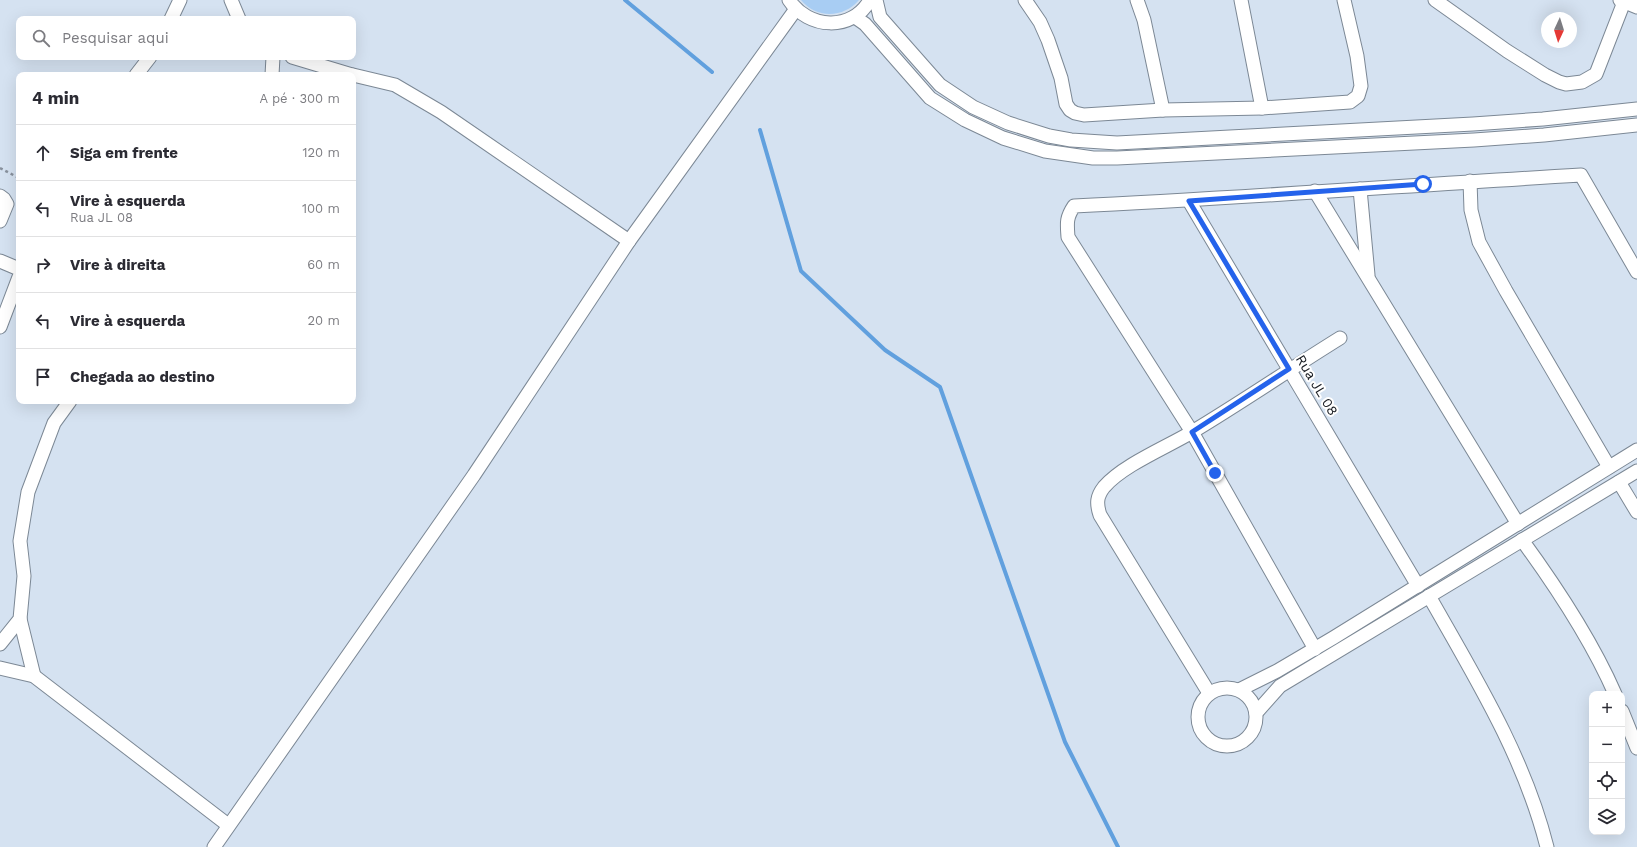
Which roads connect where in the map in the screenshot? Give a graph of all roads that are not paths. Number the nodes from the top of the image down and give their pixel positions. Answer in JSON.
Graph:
{"nodes":[{"id":1,"x":180,"y":0,"type":"edge"},
{"id":2,"x":232,"y":0,"type":"edge"},
{"id":3,"x":870,"y":0,"type":"edge"},
{"id":4,"x":876,"y":0,"type":"edge"},
{"id":5,"x":1025,"y":0,"type":"edge"},
{"id":6,"x":1137,"y":0,"type":"edge"},
{"id":7,"x":1241,"y":0,"type":"edge"},
{"id":8,"x":1344,"y":0,"type":"edge"},
{"id":9,"x":1435,"y":0,"type":"edge"},
{"id":10,"x":1622,"y":1,"type":"edge"},
{"id":11,"x":793,"y":5,"type":"edge"},
{"id":12,"x":1637,"y":7,"type":"edge"},
{"id":13,"x":173,"y":16,"type":"edge"},
{"id":14,"x":238,"y":16,"type":"edge"},
{"id":15,"x":855,"y":17,"type":"junction"},
{"id":16,"x":148,"y":60,"type":"edge"},
{"id":17,"x":273,"y":60,"type":"edge"},
{"id":18,"x":302,"y":60,"type":"edge"},
{"id":19,"x":138,"y":72,"type":"edge"},
{"id":20,"x":272,"y":72,"type":"edge"},
{"id":21,"x":342,"y":72,"type":"edge"},
{"id":22,"x":356,"y":76,"type":"edge"},
{"id":23,"x":1262,"y":108,"type":"junction"},
{"id":24,"x":1637,"y":109,"type":"edge"},
{"id":25,"x":1163,"y":110,"type":"junction"},
{"id":26,"x":1637,"y":125,"type":"edge"},
{"id":27,"x":1470,"y":181,"type":"junction"},
{"id":28,"x":1360,"y":189,"type":"junction"},
{"id":29,"x":1315,"y":191,"type":"junction"},
{"id":30,"x":0,"y":196,"type":"edge"},
{"id":31,"x":1189,"y":201,"type":"junction"},
{"id":32,"x":0,"y":221,"type":"edge"},
{"id":33,"x":629,"y":241,"type":"junction"},
{"id":34,"x":0,"y":261,"type":"edge"},
{"id":35,"x":16,"y":268,"type":"edge"},
{"id":36,"x":1637,"y":272,"type":"edge"},
{"id":37,"x":1369,"y":279,"type":"junction"},
{"id":38,"x":16,"y":285,"type":"edge"},
{"id":39,"x":0,"y":327,"type":"edge"},
{"id":40,"x":1340,"y":338,"type":"dead end"},
{"id":41,"x":1289,"y":369,"type":"junction"},
{"id":42,"x":68,"y":404,"type":"edge"},
{"id":43,"x":1192,"y":432,"type":"junction"},
{"id":44,"x":1637,"y":450,"type":"edge"},
{"id":45,"x":1609,"y":467,"type":"junction"},
{"id":46,"x":1637,"y":471,"type":"edge"},
{"id":47,"x":1619,"y":482,"type":"junction"},
{"id":48,"x":1637,"y":512,"type":"edge"},
{"id":49,"x":1518,"y":524,"type":"junction"},
{"id":50,"x":1522,"y":540,"type":"junction"},
{"id":51,"x":1472,"y":553,"type":"junction"},
{"id":52,"x":1480,"y":565,"type":"junction"},
{"id":53,"x":1418,"y":586,"type":"junction"},
{"id":54,"x":1429,"y":596,"type":"junction"},
{"id":55,"x":20,"y":620,"type":"junction"},
{"id":56,"x":0,"y":644,"type":"edge"},
{"id":57,"x":1314,"y":649,"type":"junction"},
{"id":58,"x":0,"y":668,"type":"edge"},
{"id":59,"x":34,"y":676,"type":"junction"},
{"id":60,"x":1239,"y":690,"type":"junction"},
{"id":61,"x":1614,"y":691,"type":"edge"},
{"id":62,"x":1209,"y":693,"type":"junction"},
{"id":63,"x":1256,"y":713,"type":"junction"},
{"id":64,"x":1625,"y":718,"type":"edge"},
{"id":65,"x":1637,"y":748,"type":"edge"},
{"id":66,"x":228,"y":825,"type":"junction"},
{"id":67,"x":214,"y":847,"type":"edge"},
{"id":68,"x":1547,"y":847,"type":"edge"}],
"edges":[{"from":1,"to":13,"type":"street"},
{"from":2,"to":14,"type":"street"},
{"from":3,"to":15,"type":"street"},
{"from":4,"to":24,"type":"street"},
{"from":5,"to":25,"type":"street"},
{"from":6,"to":25,"type":"street"},
{"from":7,"to":23,"type":"street"},
{"from":8,"to":23,"type":"street"},
{"from":9,"to":10,"type":"street"},
{"from":10,"to":12,"type":"street"},
{"from":11,"to":15,"type":"street"},
{"from":11,"to":33,"type":"street"},
{"from":15,"to":26,"type":"street"},
{"from":16,"to":19,"type":"street"},
{"from":17,"to":20,"type":"street"},
{"from":18,"to":21,"type":"street"},
{"from":22,"to":33,"type":"street"},
{"from":23,"to":25,"type":"street"},
{"from":27,"to":28,"type":"street"},
{"from":27,"to":36,"type":"street"},
{"from":27,"to":45,"type":"street"},
{"from":28,"to":29,"type":"street"},
{"from":28,"to":37,"type":"street"},
{"from":29,"to":31,"type":"street"},
{"from":29,"to":37,"type":"street"},
{"from":30,"to":32,"type":"street"},
{"from":31,"to":41,"type":"street","name":"Rua JL 08"},
{"from":31,"to":43,"type":"street"},
{"from":33,"to":66,"type":"street"},
{"from":34,"to":35,"type":"street"},
{"from":37,"to":49,"type":"street"},
{"from":38,"to":39,"type":"street"},
{"from":40,"to":41,"type":"street"},
{"from":41,"to":43,"type":"street"},
{"from":41,"to":53,"type":"street","name":"Rua JL 08"},
{"from":42,"to":55,"type":"street"},
{"from":43,"to":57,"type":"street"},
{"from":43,"to":62,"type":"street"},
{"from":44,"to":45,"type":"street"},
{"from":45,"to":49,"type":"street"},
{"from":46,"to":47,"type":"street"},
{"from":47,"to":48,"type":"street"},
{"from":47,"to":50,"type":"street"},
{"from":49,"to":51,"type":"street"},
{"from":50,"to":52,"type":"street"},
{"from":50,"to":61,"type":"street"},
{"from":51,"to":52,"type":"street"},
{"from":51,"to":53,"type":"street"},
{"from":52,"to":54,"type":"street"},
{"from":53,"to":57,"type":"street"},
{"from":54,"to":63,"type":"street"},
{"from":54,"to":68,"type":"street"},
{"from":55,"to":56,"type":"street"},
{"from":55,"to":59,"type":"street"},
{"from":57,"to":60,"type":"street"},
{"from":58,"to":59,"type":"street"},
{"from":59,"to":66,"type":"street"},
{"from":60,"to":62,"type":"street"},
{"from":60,"to":63,"type":"street"},
{"from":62,"to":63,"type":"street"},
{"from":64,"to":65,"type":"street"},
{"from":66,"to":67,"type":"street"}]}
